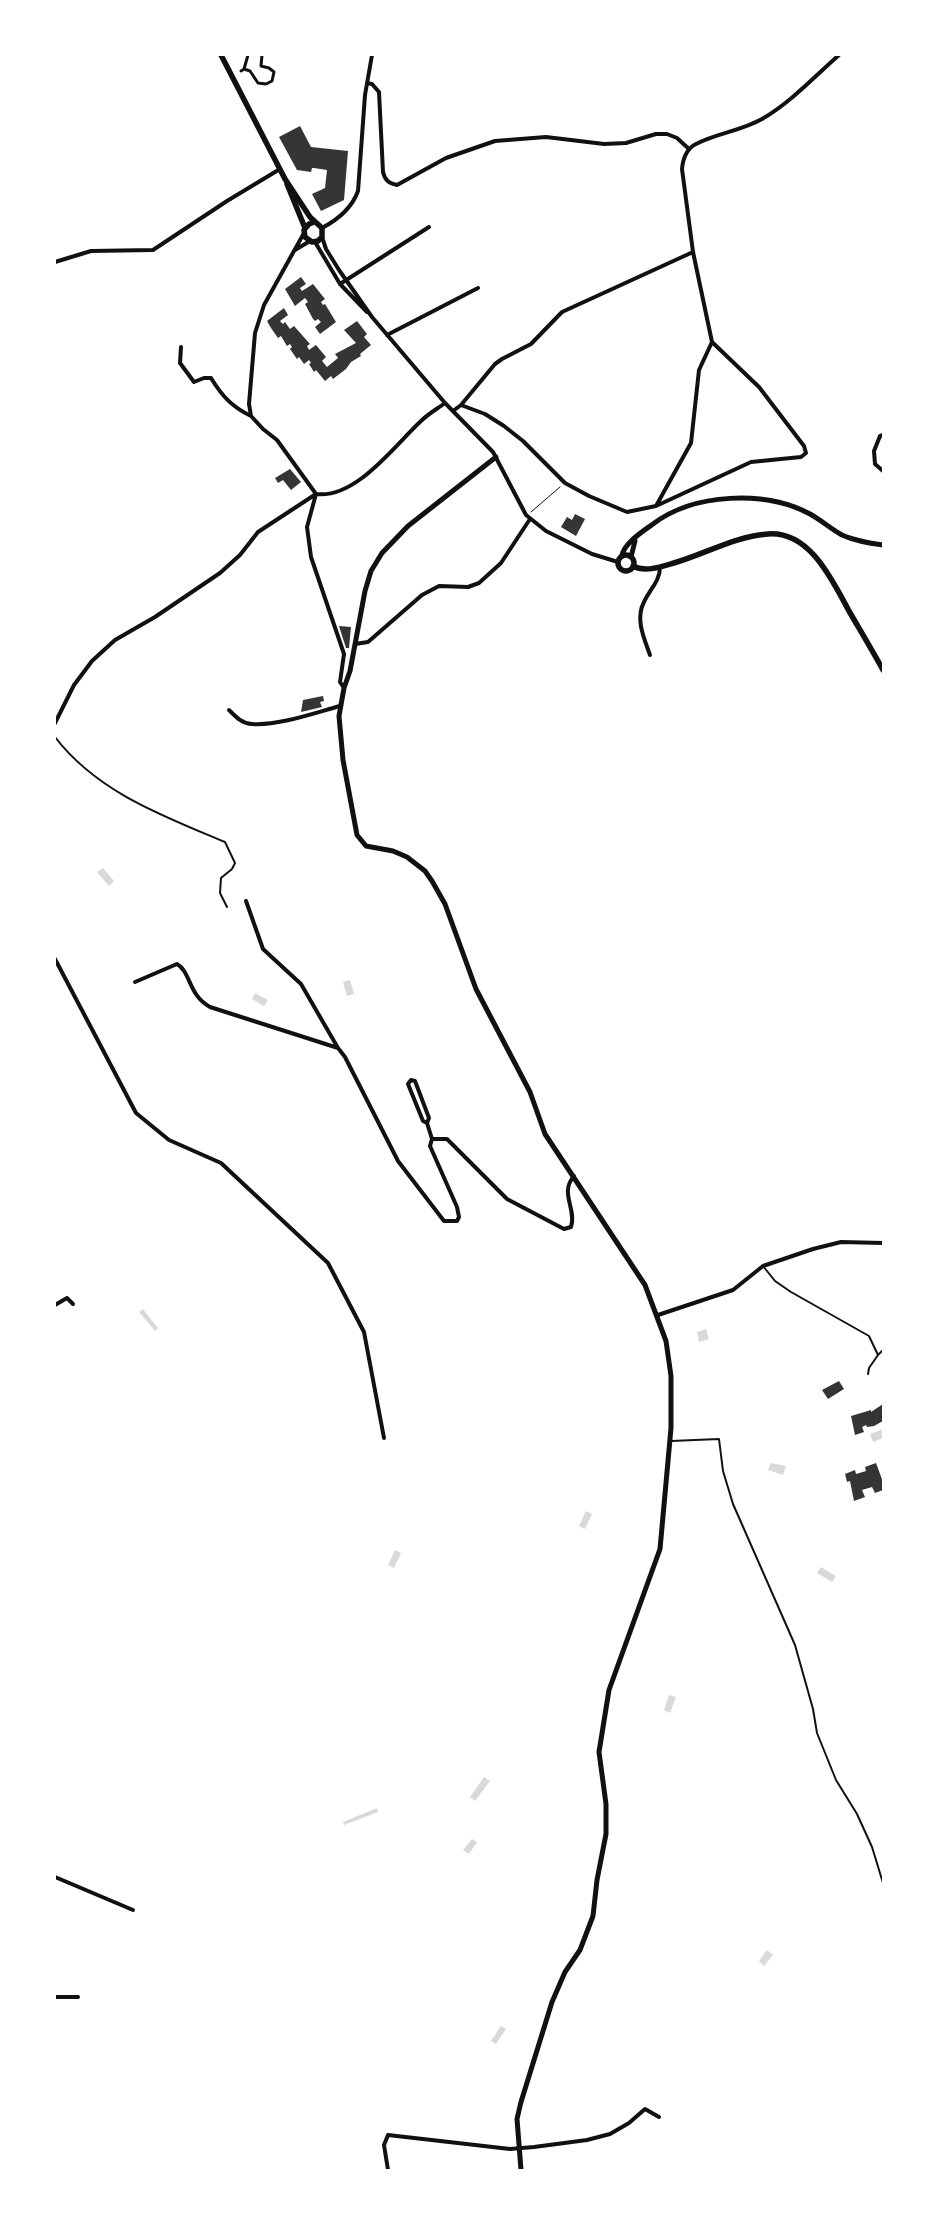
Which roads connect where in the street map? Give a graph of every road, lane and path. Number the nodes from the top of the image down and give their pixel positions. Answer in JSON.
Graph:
{"nodes":[{"id":1,"x":221,"y":55,"type":"edge"},
{"id":2,"x":248,"y":55,"type":"edge"},
{"id":3,"x":262,"y":55,"type":"edge"},
{"id":4,"x":372,"y":55,"type":"edge"},
{"id":5,"x":839,"y":55,"type":"edge"},
{"id":6,"x":367,"y":83,"type":"junction"},
{"id":7,"x":689,"y":149,"type":"junction"},
{"id":8,"x":280,"y":169,"type":"junction"},
{"id":9,"x":285,"y":179,"type":"junction"},
{"id":10,"x":314,"y":222,"type":"junction"},
{"id":11,"x":429,"y":227,"type":"dead end"},
{"id":12,"x":322,"y":228,"type":"junction"},
{"id":13,"x":304,"y":231,"type":"junction"},
{"id":14,"x":322,"y":237,"type":"junction"},
{"id":15,"x":312,"y":241,"type":"junction"},
{"id":16,"x":693,"y":252,"type":"junction"},
{"id":17,"x":291,"y":254,"type":"junction"},
{"id":18,"x":55,"y":262,"type":"edge"},
{"id":19,"x":346,"y":280,"type":"junction"},
{"id":20,"x":340,"y":284,"type":"junction"},
{"id":21,"x":478,"y":288,"type":"dead end"},
{"id":22,"x":372,"y":317,"type":"junction"},
{"id":23,"x":387,"y":335,"type":"junction"},
{"id":24,"x":712,"y":342,"type":"junction"},
{"id":25,"x":182,"y":347,"type":"dead end"},
{"id":26,"x":445,"y":403,"type":"junction"},
{"id":27,"x":461,"y":405,"type":"junction"},
{"id":28,"x":453,"y":410,"type":"junction"},
{"id":29,"x":252,"y":416,"type":"junction"},
{"id":30,"x":883,"y":435,"type":"edge"},
{"id":31,"x":496,"y":457,"type":"junction"},
{"id":32,"x":883,"y":471,"type":"edge"},
{"id":33,"x":565,"y":483,"type":"junction"},
{"id":34,"x":316,"y":494,"type":"junction"},
{"id":35,"x":656,"y":506,"type":"junction"},
{"id":36,"x":532,"y":510,"type":"dead end"},
{"id":37,"x":530,"y":519,"type":"junction"},
{"id":38,"x":636,"y":538,"type":"junction"},
{"id":39,"x":883,"y":545,"type":"edge"},
{"id":40,"x":631,"y":557,"type":"junction"},
{"id":41,"x":620,"y":559,"type":"junction"},
{"id":42,"x":633,"y":566,"type":"junction"},
{"id":43,"x":660,"y":567,"type":"junction"},
{"id":44,"x":355,"y":644,"type":"junction"},
{"id":45,"x":650,"y":655,"type":"dead end"},
{"id":46,"x":883,"y":670,"type":"edge"},
{"id":47,"x":344,"y":688,"type":"junction"},
{"id":48,"x":340,"y":706,"type":"junction"},
{"id":49,"x":229,"y":710,"type":"dead end"},
{"id":50,"x":55,"y":723,"type":"edge"},
{"id":51,"x":55,"y":737,"type":"edge"},
{"id":52,"x":246,"y":901,"type":"dead end"},
{"id":53,"x":227,"y":907,"type":"dead end"},
{"id":54,"x":55,"y":959,"type":"edge"},
{"id":55,"x":135,"y":982,"type":"dead end"},
{"id":56,"x":338,"y":1048,"type":"junction"},
{"id":57,"x":428,"y":1123,"type":"junction"},
{"id":58,"x":432,"y":1139,"type":"junction"},
{"id":59,"x":574,"y":1176,"type":"junction"},
{"id":60,"x":883,"y":1243,"type":"edge"},
{"id":61,"x":763,"y":1266,"type":"junction"},
{"id":62,"x":73,"y":1304,"type":"dead end"},
{"id":63,"x":55,"y":1305,"type":"edge"},
{"id":64,"x":658,"y":1315,"type":"junction"},
{"id":65,"x":883,"y":1350,"type":"edge"},
{"id":66,"x":878,"y":1355,"type":"junction"},
{"id":67,"x":868,"y":1374,"type":"dead end"},
{"id":68,"x":384,"y":1438,"type":"dead end"},
{"id":69,"x":669,"y":1442,"type":"junction"},
{"id":70,"x":55,"y":1877,"type":"edge"},
{"id":71,"x":883,"y":1882,"type":"edge"},
{"id":72,"x":133,"y":1910,"type":"dead end"},
{"id":73,"x":55,"y":1997,"type":"edge"},
{"id":74,"x":78,"y":1997,"type":"dead end"},
{"id":75,"x":659,"y":2117,"type":"dead end"},
{"id":76,"x":519,"y":2148,"type":"junction"},
{"id":77,"x":388,"y":2170,"type":"edge"},
{"id":78,"x":521,"y":2170,"type":"edge"}],
"edges":[{"from":1,"to":8,"type":"main road"},
{"from":2,"to":3,"type":"street"},
{"from":4,"to":6,"type":"street"},
{"from":5,"to":7,"type":"street"},
{"from":6,"to":7,"type":"street"},
{"from":6,"to":12,"type":"street"},
{"from":7,"to":16,"type":"street"},
{"from":8,"to":9,"type":"main road"},
{"from":8,"to":18,"type":"street"},
{"from":9,"to":10,"type":"main road"},
{"from":9,"to":13,"type":"main road"},
{"from":10,"to":12,"type":"main road"},
{"from":10,"to":13,"type":"main road"},
{"from":11,"to":19,"type":"street"},
{"from":12,"to":14,"type":"main road"},
{"from":13,"to":15,"type":"main road"},
{"from":13,"to":17,"type":"street"},
{"from":14,"to":15,"type":"main road"},
{"from":14,"to":19,"type":"street"},
{"from":15,"to":17,"type":"street"},
{"from":15,"to":20,"type":"street"},
{"from":16,"to":24,"type":"street"},
{"from":16,"to":27,"type":"street"},
{"from":17,"to":29,"type":"street"},
{"from":19,"to":20,"type":"street"},
{"from":19,"to":22,"type":"street"},
{"from":20,"to":22,"type":"street"},
{"from":21,"to":23,"type":"street"},
{"from":22,"to":23,"type":"street"},
{"from":23,"to":26,"type":"street"},
{"from":24,"to":35,"type":"street"},
{"from":24,"to":35,"type":"street"},
{"from":25,"to":29,"type":"street"},
{"from":26,"to":28,"type":"street"},
{"from":26,"to":34,"type":"street"},
{"from":27,"to":28,"type":"street"},
{"from":27,"to":33,"type":"street"},
{"from":28,"to":31,"type":"street"},
{"from":29,"to":34,"type":"street"},
{"from":30,"to":32,"type":"street"},
{"from":31,"to":37,"type":"street"},
{"from":31,"to":44,"type":"street"},
{"from":33,"to":35,"type":"street"},
{"from":33,"to":36,"type":"path"},
{"from":34,"to":47,"type":"street"},
{"from":34,"to":50,"type":"street"},
{"from":37,"to":41,"type":"street"},
{"from":37,"to":44,"type":"street"},
{"from":38,"to":39,"type":"street"},
{"from":38,"to":40,"type":"street"},
{"from":38,"to":41,"type":"street"},
{"from":40,"to":41,"type":"main road"},
{"from":40,"to":42,"type":"main road"},
{"from":41,"to":42,"type":"main road"},
{"from":42,"to":43,"type":"main road"},
{"from":43,"to":45,"type":"street"},
{"from":43,"to":46,"type":"main road"},
{"from":44,"to":47,"type":"street"},
{"from":47,"to":48,"type":"street"},
{"from":48,"to":49,"type":"street"},
{"from":48,"to":59,"type":"street"},
{"from":51,"to":53,"type":"lane"},
{"from":52,"to":56,"type":"street"},
{"from":54,"to":68,"type":"street"},
{"from":55,"to":56,"type":"street"},
{"from":56,"to":58,"type":"street"},
{"from":57,"to":57,"type":"street"},
{"from":57,"to":58,"type":"street"},
{"from":58,"to":59,"type":"street"},
{"from":59,"to":64,"type":"street"},
{"from":60,"to":61,"type":"street"},
{"from":61,"to":64,"type":"street"},
{"from":61,"to":66,"type":"lane"},
{"from":62,"to":63,"type":"street"},
{"from":64,"to":69,"type":"street"},
{"from":65,"to":66,"type":"lane"},
{"from":66,"to":67,"type":"lane"},
{"from":69,"to":71,"type":"lane"},
{"from":69,"to":76,"type":"street"},
{"from":70,"to":72,"type":"street"},
{"from":73,"to":74,"type":"street"},
{"from":75,"to":76,"type":"street"},
{"from":76,"to":77,"type":"street"},
{"from":76,"to":78,"type":"street"}]}
